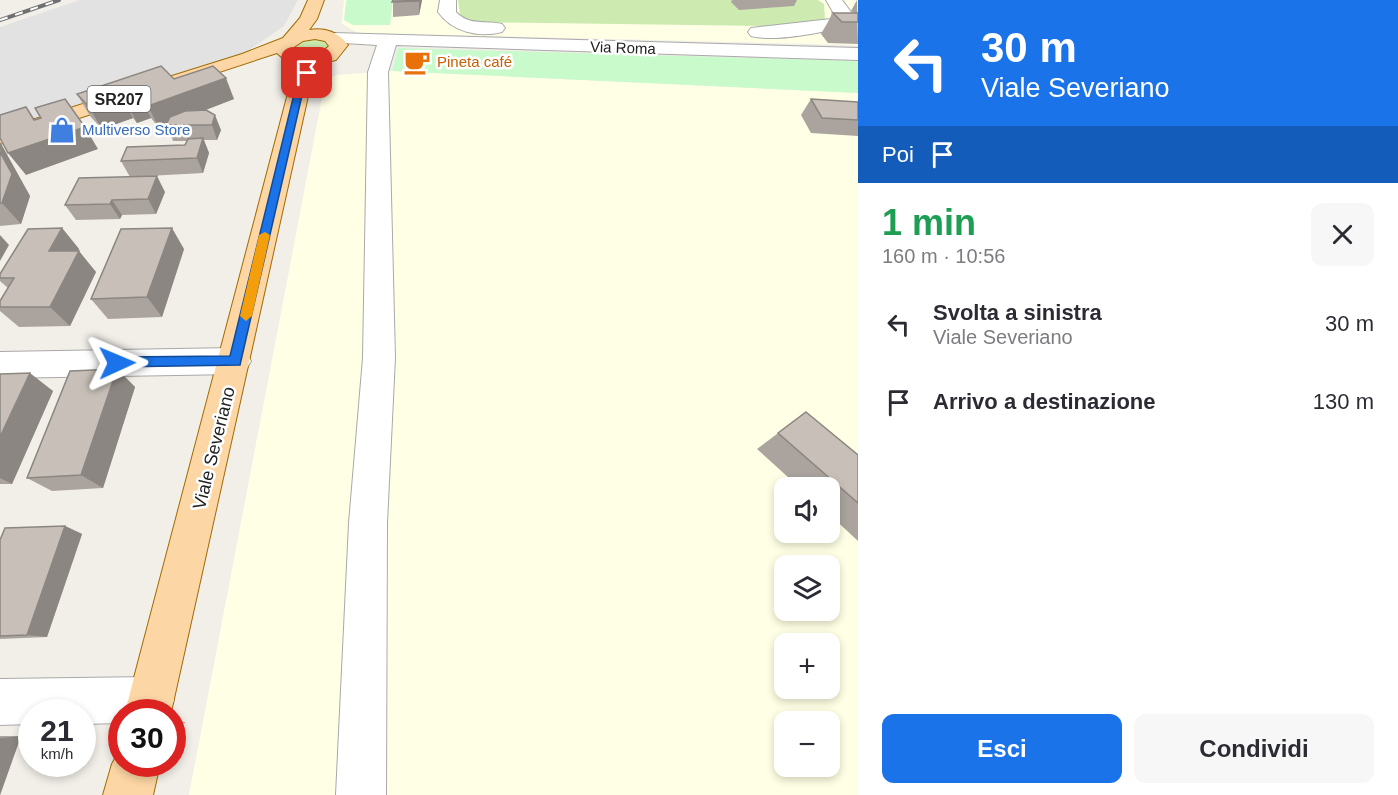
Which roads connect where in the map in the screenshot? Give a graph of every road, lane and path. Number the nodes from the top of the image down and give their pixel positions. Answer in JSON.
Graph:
{"nodes":[{"id":1,"x":448,"y":0,"type":"edge"},
{"id":2,"x":834,"y":0,"type":"edge"},
{"id":3,"x":315,"y":3,"type":"edge"},
{"id":4,"x":691,"y":31,"type":"dead end"},
{"id":5,"x":737,"y":32,"type":"dead end"},
{"id":6,"x":388,"y":41,"type":"junction"},
{"id":7,"x":310,"y":52,"type":"junction"},
{"id":8,"x":858,"y":54,"type":"edge"},
{"id":9,"x":0,"y":137,"type":"edge"},
{"id":10,"x":235,"y":361,"type":"junction"},
{"id":11,"x":0,"y":365,"type":"edge"},
{"id":12,"x":152,"y":699,"type":"edge"},
{"id":13,"x":0,"y":702,"type":"edge"},
{"id":14,"x":108,"y":705,"type":"edge"},
{"id":15,"x":133,"y":777,"type":"edge"},
{"id":16,"x":128,"y":795,"type":"edge"},
{"id":17,"x":362,"y":795,"type":"edge"}],
"edges":[{"from":1,"to":4,"type":"street"},
{"from":2,"to":5,"type":"street"},
{"from":3,"to":7,"type":"main road"},
{"from":3,"to":7,"type":"main road"},
{"from":6,"to":7,"type":"street","name":"Via Roma"},
{"from":6,"to":8,"type":"street","name":"Via Roma"},
{"from":6,"to":17,"type":"street"},
{"from":7,"to":9,"type":"main road","name":"Via Roma","number":"SR207"},
{"from":7,"to":10,"type":"main road","name":"Viale Severiano"},
{"from":10,"to":11,"type":"street"},
{"from":10,"to":12,"type":"main road","name":"Viale Severiano"},
{"from":13,"to":14,"type":"street"},
{"from":15,"to":16,"type":"main road"}]}
